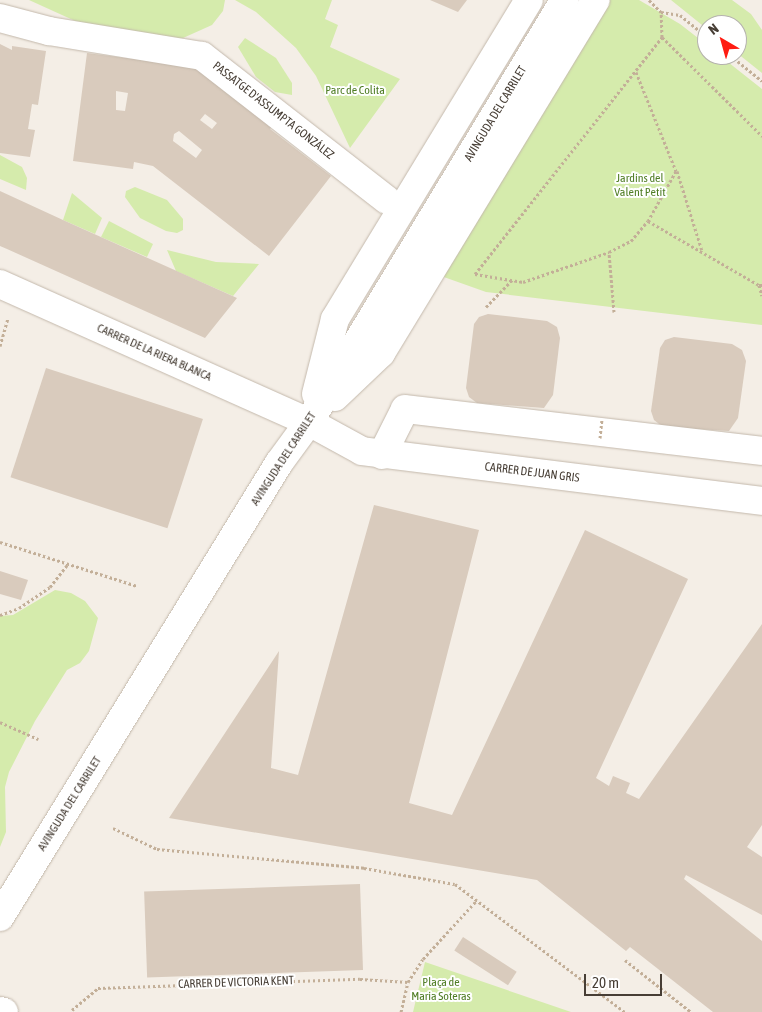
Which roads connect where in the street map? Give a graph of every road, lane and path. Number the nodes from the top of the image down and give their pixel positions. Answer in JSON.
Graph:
{"nodes":[{"id":1,"x":529,"y":0,"type":"edge"},
{"id":2,"x":565,"y":0,"type":"edge"},
{"id":3,"x":596,"y":0,"type":"edge"},
{"id":4,"x":649,"y":0,"type":"edge"},
{"id":5,"x":661,"y":12,"type":"junction"},
{"id":6,"x":0,"y":18,"type":"edge"},
{"id":7,"x":697,"y":29,"type":"edge"},
{"id":8,"x":662,"y":37,"type":"junction"},
{"id":9,"x":742,"y":65,"type":"edge"},
{"id":10,"x":636,"y":72,"type":"junction"},
{"id":11,"x":762,"y":81,"type":"edge"},
{"id":12,"x":762,"y":136,"type":"edge"},
{"id":13,"x":676,"y":171,"type":"junction"},
{"id":14,"x":387,"y":200,"type":"dead end"},
{"id":15,"x":648,"y":222,"type":"junction"},
{"id":16,"x":609,"y":252,"type":"junction"},
{"id":17,"x":702,"y":252,"type":"junction"},
{"id":18,"x":514,"y":278,"type":"junction"},
{"id":19,"x":0,"y":284,"type":"edge"},
{"id":20,"x":761,"y":285,"type":"edge"},
{"id":21,"x":762,"y":296,"type":"edge"},
{"id":22,"x":486,"y":307,"type":"dead end"},
{"id":23,"x":614,"y":312,"type":"dead end"},
{"id":24,"x":8,"y":318,"type":"dead end"},
{"id":25,"x":0,"y":346,"type":"edge"},
{"id":26,"x":602,"y":419,"type":"dead end"},
{"id":27,"x":309,"y":422,"type":"junction"},
{"id":28,"x":600,"y":438,"type":"dead end"},
{"id":29,"x":762,"y":451,"type":"edge"},
{"id":30,"x":382,"y":455,"type":"junction"},
{"id":31,"x":762,"y":502,"type":"edge"},
{"id":32,"x":0,"y":542,"type":"edge"},
{"id":33,"x":68,"y":564,"type":"junction"},
{"id":34,"x":137,"y":586,"type":"dead end"},
{"id":35,"x":0,"y":615,"type":"edge"},
{"id":36,"x":0,"y":722,"type":"edge"},
{"id":37,"x":38,"y":739,"type":"dead end"},
{"id":38,"x":113,"y":828,"type":"dead end"},
{"id":39,"x":477,"y":900,"type":"junction"},
{"id":40,"x":0,"y":917,"type":"edge"},
{"id":41,"x":625,"y":960,"type":"dead end"},
{"id":42,"x":408,"y":982,"type":"junction"},
{"id":43,"x":72,"y":1010,"type":"dead end"},
{"id":44,"x":0,"y":1011,"type":"edge"},
{"id":45,"x":4,"y":1012,"type":"edge"},
{"id":46,"x":401,"y":1012,"type":"edge"},
{"id":47,"x":625,"y":1012,"type":"edge"},
{"id":48,"x":691,"y":1012,"type":"edge"}],
"edges":[{"from":1,"to":27,"type":"street"},
{"from":2,"to":27,"type":"street","name":"AVINGUDA DEL CARRILET"},
{"from":3,"to":27,"type":"street"},
{"from":4,"to":5,"type":"path"},
{"from":5,"to":7,"type":"path"},
{"from":5,"to":8,"type":"path"},
{"from":6,"to":14,"type":"street","name":"PASSATGE D'ASSUMPTA GONZÁLEZ"},
{"from":8,"to":10,"type":"path"},
{"from":8,"to":12,"type":"path"},
{"from":9,"to":11,"type":"path"},
{"from":10,"to":13,"type":"path"},
{"from":10,"to":18,"type":"path"},
{"from":13,"to":15,"type":"path"},
{"from":13,"to":17,"type":"path"},
{"from":15,"to":16,"type":"path"},
{"from":15,"to":17,"type":"path"},
{"from":16,"to":18,"type":"path"},
{"from":16,"to":23,"type":"path"},
{"from":17,"to":20,"type":"path"},
{"from":18,"to":22,"type":"path"},
{"from":19,"to":27,"type":"street","name":"CARRER DE LA RIERA BLANCA"},
{"from":20,"to":21,"type":"path"},
{"from":24,"to":25,"type":"path"},
{"from":26,"to":28,"type":"path","bridge":true},
{"from":27,"to":30,"type":"street","name":"CARRER DE JUAN GRIS"},
{"from":27,"to":40,"type":"street","name":"AVINGUDA DEL CARRILET"},
{"from":29,"to":30,"type":"street"},
{"from":30,"to":31,"type":"street","name":"CARRER DE JUAN GRIS"},
{"from":32,"to":33,"type":"path"},
{"from":33,"to":34,"type":"path"},
{"from":33,"to":35,"type":"path"},
{"from":36,"to":37,"type":"path"},
{"from":38,"to":39,"type":"path"},
{"from":39,"to":42,"type":"path"},
{"from":39,"to":47,"type":"path"},
{"from":41,"to":48,"type":"path"},
{"from":42,"to":43,"type":"path","name":"CARRER DE VICTORIA KENT"},
{"from":42,"to":46,"type":"path"},
{"from":44,"to":45,"type":"street"}]}
